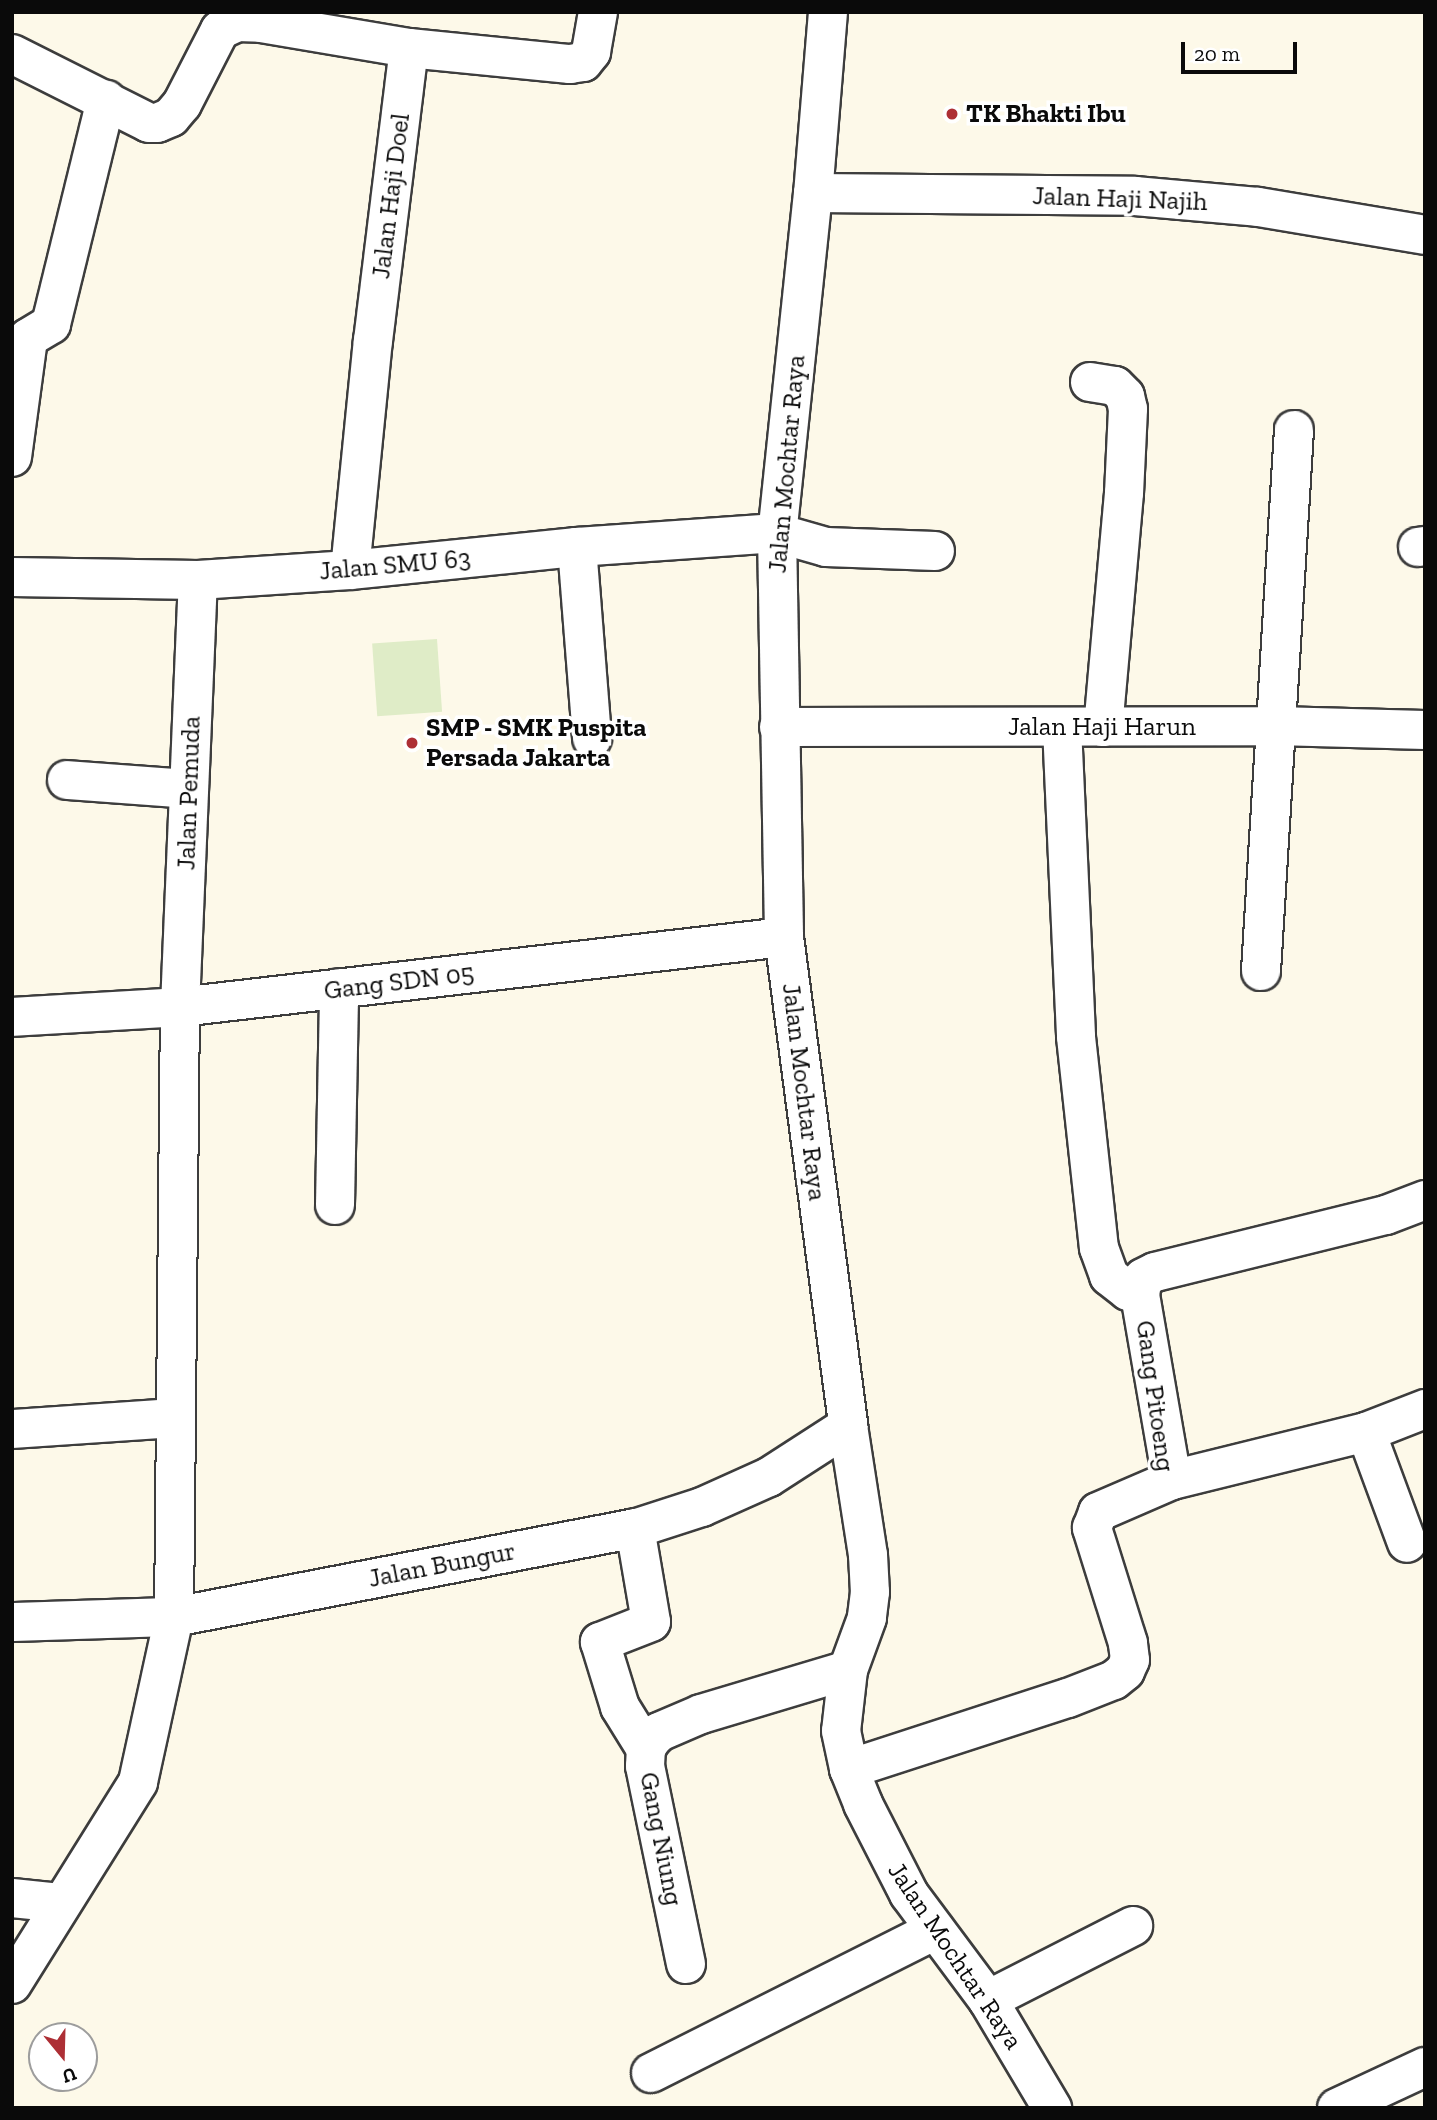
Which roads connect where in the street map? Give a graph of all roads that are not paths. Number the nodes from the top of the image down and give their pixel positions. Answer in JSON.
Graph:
{"nodes":[{"id":1,"x":598,"y":12,"type":"edge"},
{"id":2,"x":828,"y":12,"type":"edge"},
{"id":3,"x":409,"y":48,"type":"junction"},
{"id":4,"x":12,"y":54,"type":"edge"},
{"id":5,"x":106,"y":100,"type":"junction"},
{"id":6,"x":813,"y":193,"type":"junction"},
{"id":7,"x":1425,"y":235,"type":"edge"},
{"id":8,"x":1090,"y":382,"type":"dead end"},
{"id":9,"x":1294,"y":430,"type":"dead end"},
{"id":10,"x":12,"y":457,"type":"edge"},
{"id":11,"x":777,"y":533,"type":"junction"},
{"id":12,"x":577,"y":547,"type":"junction"},
{"id":13,"x":935,"y":551,"type":"dead end"},
{"id":14,"x":350,"y":570,"type":"junction"},
{"id":15,"x":12,"y":577,"type":"edge"},
{"id":16,"x":198,"y":580,"type":"junction"},
{"id":17,"x":1276,"y":726,"type":"junction"},
{"id":18,"x":779,"y":727,"type":"junction"},
{"id":19,"x":1062,"y":727,"type":"junction"},
{"id":20,"x":1103,"y":727,"type":"junction"},
{"id":21,"x":1425,"y":730,"type":"edge"},
{"id":22,"x":592,"y":738,"type":"dead end"},
{"id":23,"x":67,"y":780,"type":"dead end"},
{"id":24,"x":189,"y":789,"type":"junction"},
{"id":25,"x":784,"y":937,"type":"junction"},
{"id":26,"x":1261,"y":971,"type":"dead end"},
{"id":27,"x":339,"y":988,"type":"junction"},
{"id":28,"x":180,"y":1007,"type":"junction"},
{"id":29,"x":12,"y":1017,"type":"edge"},
{"id":30,"x":1425,"y":1200,"type":"edge"},
{"id":31,"x":335,"y":1205,"type":"dead end"},
{"id":32,"x":1140,"y":1294,"type":"junction"},
{"id":33,"x":1425,"y":1409,"type":"edge"},
{"id":34,"x":174,"y":1418,"type":"junction"},
{"id":35,"x":848,"y":1426,"type":"junction"},
{"id":36,"x":12,"y":1429,"type":"edge"},
{"id":37,"x":1367,"y":1432,"type":"junction"},
{"id":38,"x":1172,"y":1480,"type":"junction"},
{"id":39,"x":635,"y":1528,"type":"junction"},
{"id":40,"x":1406,"y":1542,"type":"dead end"},
{"id":41,"x":174,"y":1616,"type":"junction"},
{"id":42,"x":12,"y":1622,"type":"edge"},
{"id":43,"x":840,"y":1672,"type":"junction"},
{"id":44,"x":646,"y":1749,"type":"junction"},
{"id":45,"x":849,"y":1769,"type":"junction"},
{"id":46,"x":12,"y":1899,"type":"edge"},
{"id":47,"x":60,"y":1903,"type":"junction"},
{"id":48,"x":1133,"y":1926,"type":"dead end"},
{"id":49,"x":935,"y":1930,"type":"junction"},
{"id":50,"x":686,"y":1964,"type":"dead end"},
{"id":51,"x":12,"y":1984,"type":"edge"},
{"id":52,"x":988,"y":2000,"type":"junction"},
{"id":53,"x":1425,"y":2067,"type":"edge"},
{"id":54,"x":651,"y":2073,"type":"dead end"},
{"id":55,"x":1052,"y":2108,"type":"edge"},
{"id":56,"x":1337,"y":2108,"type":"edge"}],
"edges":[{"from":1,"to":3,"type":"street"},
{"from":2,"to":6,"type":"street","name":"Jalan Mochtar Raya"},
{"from":3,"to":5,"type":"street"},
{"from":3,"to":14,"type":"street","name":"Jalan Haji Doel"},
{"from":4,"to":5,"type":"street"},
{"from":5,"to":10,"type":"street"},
{"from":6,"to":7,"type":"street","name":"Jalan Haji Najih"},
{"from":6,"to":11,"type":"street","name":"Jalan Mochtar Raya"},
{"from":8,"to":20,"type":"street"},
{"from":9,"to":17,"type":"street"},
{"from":11,"to":12,"type":"street","name":"Jalan SMU 63"},
{"from":11,"to":13,"type":"street","name":"Jalan SMU 63"},
{"from":11,"to":18,"type":"street","name":"Jalan Mochtar Raya"},
{"from":12,"to":14,"type":"street","name":"Jalan SMU 63"},
{"from":12,"to":22,"type":"street"},
{"from":14,"to":16,"type":"street","name":"Jalan SMU 63"},
{"from":15,"to":16,"type":"street","name":"Jalan SMU 63"},
{"from":16,"to":24,"type":"street","name":"Jalan Pemuda"},
{"from":17,"to":20,"type":"street","name":"Jalan Haji Harun"},
{"from":17,"to":21,"type":"street","name":"Jalan Haji Harun"},
{"from":17,"to":26,"type":"street"},
{"from":18,"to":19,"type":"street","name":"Jalan Haji Harun"},
{"from":18,"to":25,"type":"street","name":"Jalan Mochtar Raya"},
{"from":19,"to":20,"type":"street","name":"Jalan Haji Harun"},
{"from":19,"to":32,"type":"street"},
{"from":23,"to":24,"type":"street"},
{"from":24,"to":28,"type":"street","name":"Jalan Pemuda"},
{"from":25,"to":27,"type":"street","name":"Gang SDN 05"},
{"from":25,"to":35,"type":"street","name":"Jalan Mochtar Raya"},
{"from":27,"to":28,"type":"street","name":"Gang SDN 05"},
{"from":27,"to":31,"type":"street"},
{"from":28,"to":29,"type":"street","name":"Gang SDN 05"},
{"from":28,"to":34,"type":"street","name":"Jalan Pemuda"},
{"from":30,"to":32,"type":"street","name":"Gang Pitoeng"},
{"from":32,"to":38,"type":"street","name":"Gang Pitoeng"},
{"from":33,"to":37,"type":"street"},
{"from":34,"to":36,"type":"street"},
{"from":34,"to":41,"type":"street","name":"Jalan Pemuda"},
{"from":35,"to":39,"type":"street","name":"Jalan Bungur"},
{"from":35,"to":43,"type":"street","name":"Jalan Mochtar Raya"},
{"from":37,"to":38,"type":"street"},
{"from":37,"to":40,"type":"street"},
{"from":38,"to":45,"type":"street","name":"Gang Pitoeng"},
{"from":39,"to":41,"type":"street","name":"Jalan Bungur"},
{"from":39,"to":44,"type":"street"},
{"from":41,"to":42,"type":"street","name":"Jalan Bungur"},
{"from":41,"to":47,"type":"street","name":"Jalan Pemuda"},
{"from":43,"to":44,"type":"street","name":"Gang Niung"},
{"from":43,"to":45,"type":"street","name":"Jalan Mochtar Raya"},
{"from":44,"to":50,"type":"street","name":"Gang Niung"},
{"from":45,"to":49,"type":"street","name":"Jalan Mochtar Raya"},
{"from":46,"to":47,"type":"street"},
{"from":47,"to":51,"type":"street","name":"Jalan Pemuda"},
{"from":48,"to":52,"type":"street"},
{"from":49,"to":52,"type":"street","name":"Jalan Mochtar Raya"},
{"from":49,"to":54,"type":"street"},
{"from":52,"to":55,"type":"street","name":"Jalan Mochtar Raya"},
{"from":53,"to":56,"type":"street"}]}
